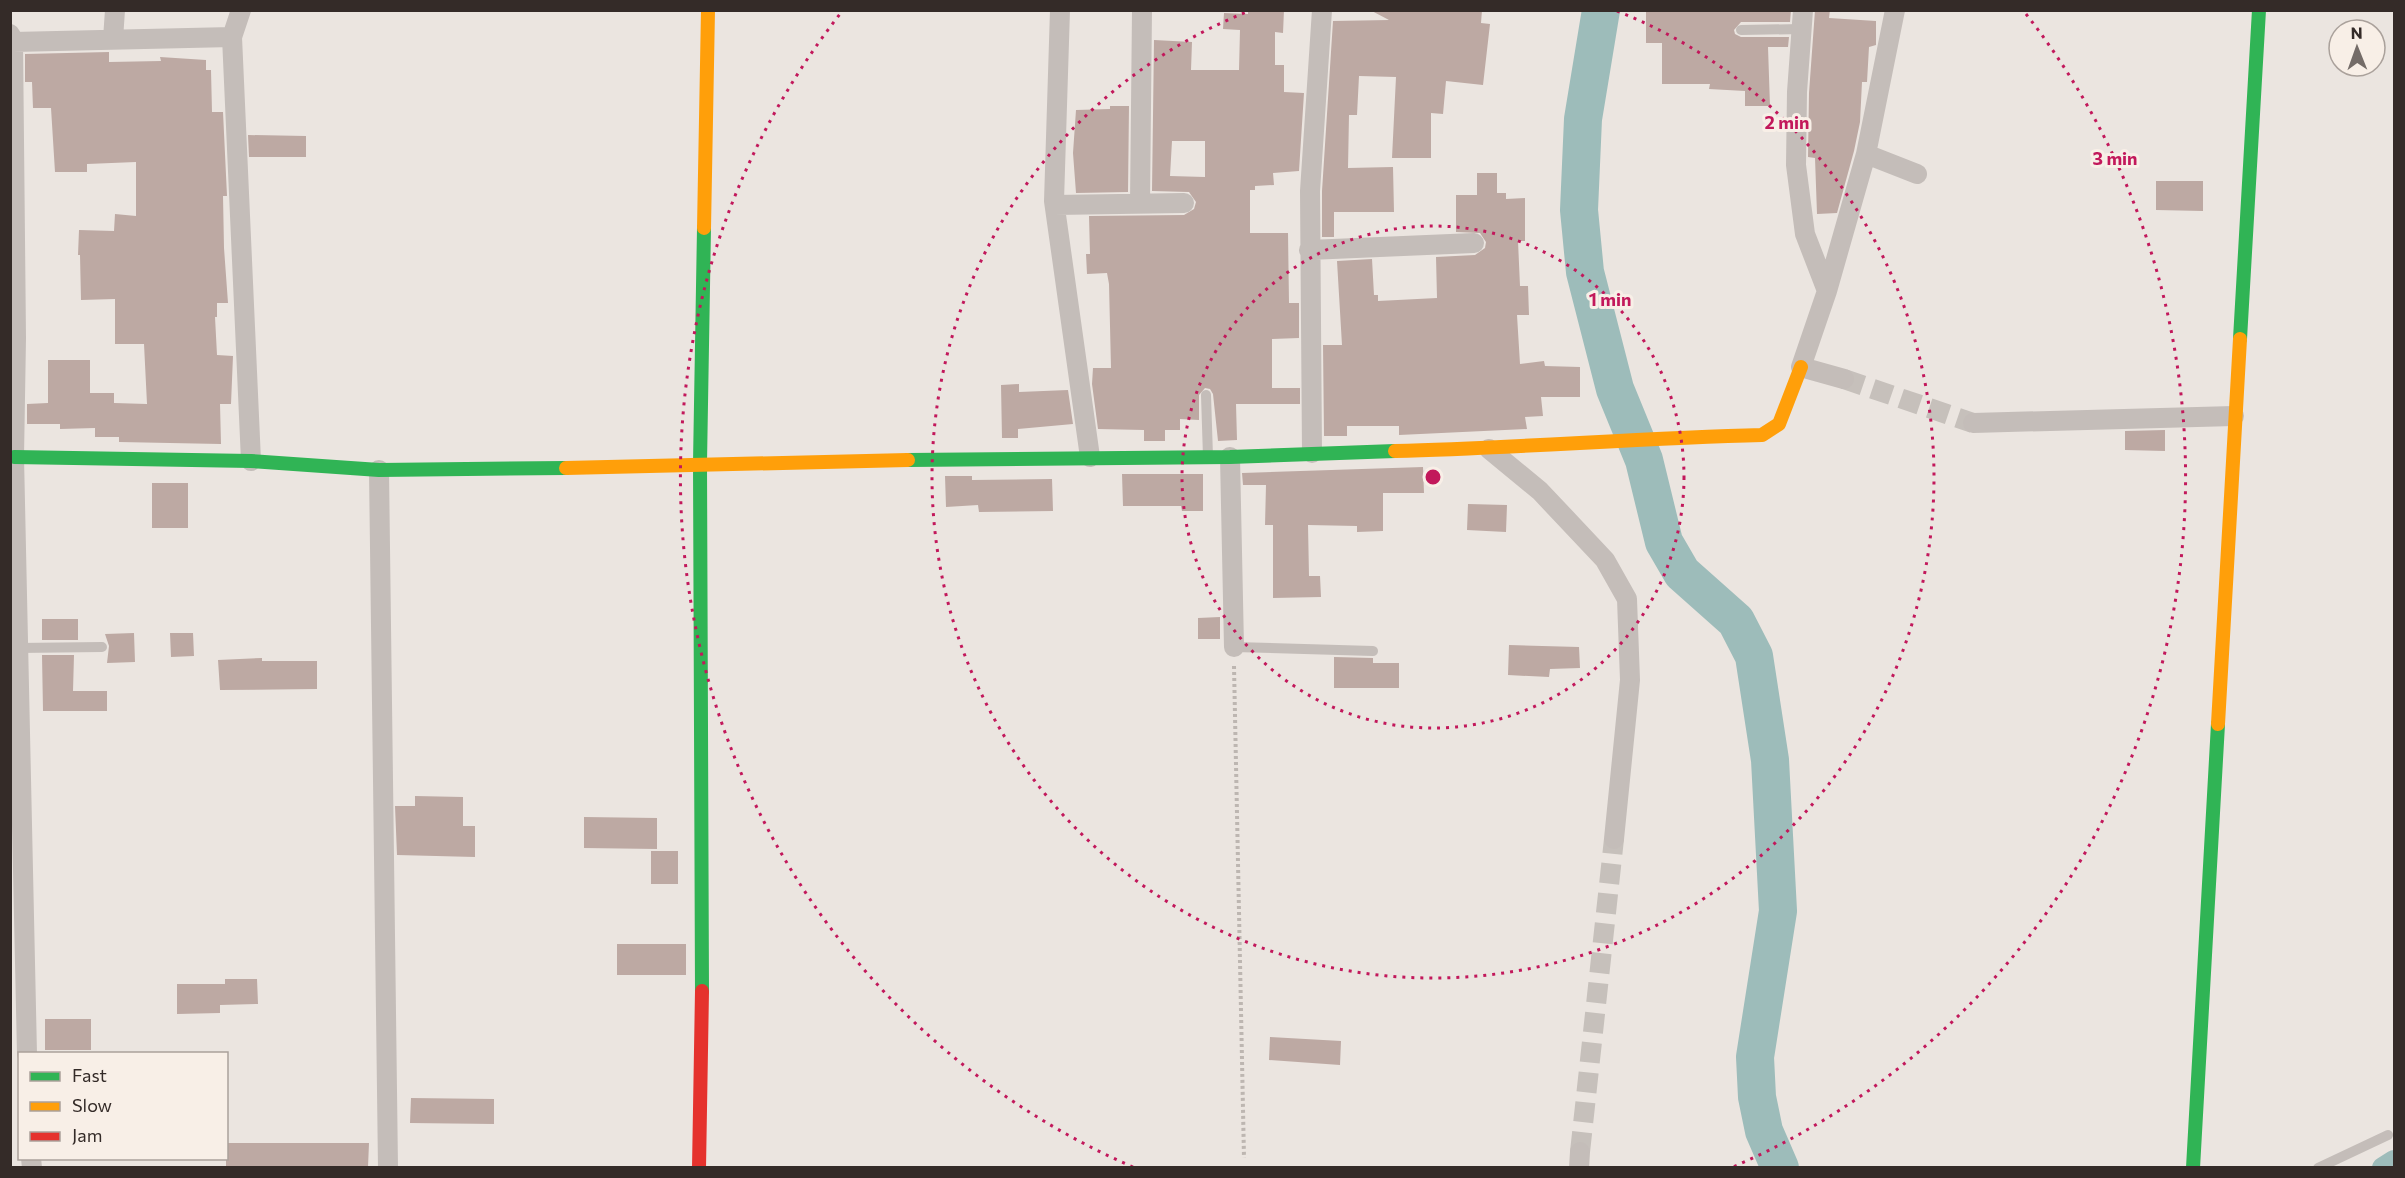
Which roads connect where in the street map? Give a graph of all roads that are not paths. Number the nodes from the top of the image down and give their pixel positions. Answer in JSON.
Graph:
{"nodes":[{"id":1,"x":115,"y":10,"type":"edge"},
{"id":2,"x":241,"y":10,"type":"edge"},
{"id":3,"x":708,"y":10,"type":"edge"},
{"id":4,"x":1060,"y":10,"type":"edge"},
{"id":5,"x":1142,"y":10,"type":"edge"},
{"id":6,"x":1322,"y":10,"type":"edge"},
{"id":7,"x":1895,"y":10,"type":"edge"},
{"id":8,"x":2259,"y":10,"type":"edge"},
{"id":9,"x":1802,"y":20,"type":"edge"},
{"id":10,"x":1741,"y":30,"type":"dead end"},
{"id":11,"x":232,"y":37,"type":"junction"},
{"id":12,"x":12,"y":38,"type":"edge"},
{"id":13,"x":113,"y":39,"type":"junction"},
{"id":14,"x":1866,"y":154,"type":"junction"},
{"id":15,"x":1917,"y":174,"type":"dead end"},
{"id":16,"x":1140,"y":203,"type":"junction"},
{"id":17,"x":1184,"y":203,"type":"dead end"},
{"id":18,"x":1055,"y":205,"type":"junction"},
{"id":19,"x":1473,"y":243,"type":"dead end"},
{"id":20,"x":1309,"y":250,"type":"junction"},
{"id":21,"x":1827,"y":291,"type":"junction"},
{"id":22,"x":13,"y":338,"type":"edge"},
{"id":23,"x":1801,"y":367,"type":"junction"},
{"id":24,"x":1845,"y":379,"type":"tunnel mouth"},
{"id":25,"x":1206,"y":396,"type":"dead end"},
{"id":26,"x":2234,"y":416,"type":"junction"},
{"id":27,"x":1972,"y":423,"type":"tunnel mouth"},
{"id":28,"x":12,"y":431,"type":"edge"},
{"id":29,"x":1489,"y":450,"type":"junction"},
{"id":30,"x":1312,"y":453,"type":"junction"},
{"id":31,"x":14,"y":456,"type":"junction"},
{"id":32,"x":1090,"y":458,"type":"junction"},
{"id":33,"x":1208,"y":458,"type":"junction"},
{"id":34,"x":1230,"y":458,"type":"junction"},
{"id":35,"x":251,"y":461,"type":"junction"},
{"id":36,"x":700,"y":463,"type":"junction"},
{"id":37,"x":379,"y":470,"type":"junction"},
{"id":38,"x":102,"y":647,"type":"dead end"},
{"id":39,"x":1234,"y":647,"type":"joint"},
{"id":40,"x":18,"y":648,"type":"junction"},
{"id":41,"x":1373,"y":651,"type":"dead end"},
{"id":42,"x":1614,"y":839,"type":"tunnel mouth"},
{"id":43,"x":18,"y":987,"type":"edge"},
{"id":44,"x":27,"y":1052,"type":"edge"},
{"id":45,"x":2388,"y":1136,"type":"dead end"},
{"id":46,"x":388,"y":1167,"type":"edge"},
{"id":47,"x":699,"y":1167,"type":"edge"},
{"id":48,"x":2193,"y":1167,"type":"edge"},
{"id":49,"x":2318,"y":1167,"type":"edge"}],
"edges":[{"from":1,"to":13,"type":"street"},
{"from":2,"to":11,"type":"street"},
{"from":3,"to":36,"type":"street"},
{"from":4,"to":18,"type":"street"},
{"from":5,"to":16,"type":"street"},
{"from":6,"to":20,"type":"street"},
{"from":7,"to":14,"type":"street"},
{"from":8,"to":26,"type":"street"},
{"from":9,"to":10,"type":"lane"},
{"from":9,"to":21,"type":"street"},
{"from":11,"to":13,"type":"street"},
{"from":11,"to":35,"type":"street"},
{"from":12,"to":13,"type":"street"},
{"from":12,"to":22,"type":"street"},
{"from":14,"to":15,"type":"street"},
{"from":14,"to":21,"type":"street"},
{"from":16,"to":17,"type":"street"},
{"from":16,"to":18,"type":"street"},
{"from":18,"to":32,"type":"street"},
{"from":19,"to":20,"type":"street"},
{"from":20,"to":30,"type":"street"},
{"from":21,"to":23,"type":"street"},
{"from":22,"to":28,"type":"street"},
{"from":23,"to":24,"type":"street"},
{"from":23,"to":29,"type":"street"},
{"from":25,"to":33,"type":"lane"},
{"from":26,"to":27,"type":"street"},
{"from":26,"to":48,"type":"street"},
{"from":28,"to":31,"type":"street"},
{"from":29,"to":30,"type":"street"},
{"from":29,"to":42,"type":"street"},
{"from":30,"to":34,"type":"street"},
{"from":31,"to":35,"type":"street"},
{"from":31,"to":40,"type":"street"},
{"from":32,"to":33,"type":"street"},
{"from":32,"to":36,"type":"street"},
{"from":33,"to":34,"type":"street"},
{"from":34,"to":39,"type":"street"},
{"from":35,"to":37,"type":"street"},
{"from":36,"to":37,"type":"street"},
{"from":36,"to":47,"type":"street"},
{"from":37,"to":46,"type":"street"},
{"from":38,"to":40,"type":"lane"},
{"from":39,"to":41,"type":"lane"},
{"from":40,"to":43,"type":"street"},
{"from":43,"to":44,"type":"street"},
{"from":45,"to":49,"type":"lane"}]}
